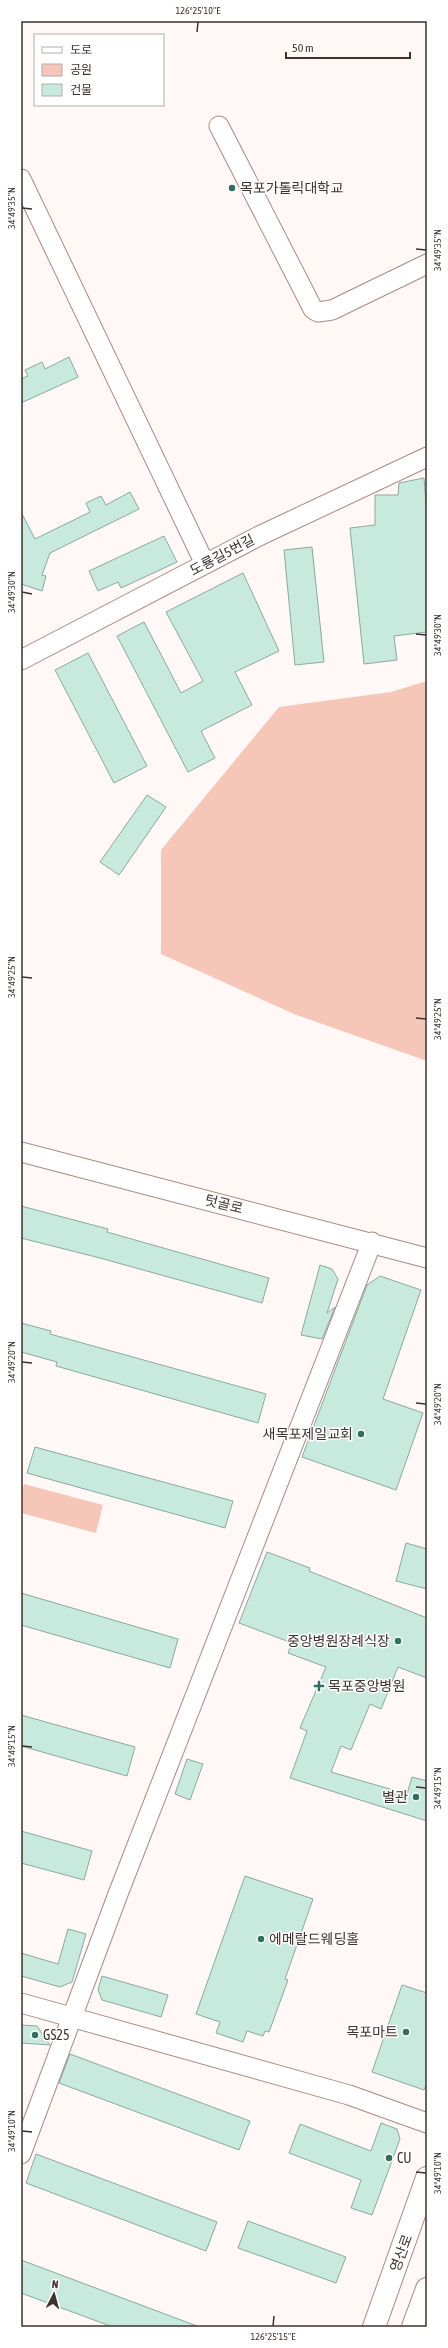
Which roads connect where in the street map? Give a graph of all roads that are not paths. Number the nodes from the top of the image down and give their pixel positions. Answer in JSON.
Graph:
{"nodes":[{"id":1,"x":219,"y":126,"type":"dead end"},
{"id":2,"x":21,"y":179,"type":"edge"},
{"id":3,"x":427,"y":264,"type":"edge"},
{"id":4,"x":427,"y":457,"type":"edge"},
{"id":5,"x":205,"y":564,"type":"junction"},
{"id":6,"x":21,"y":660,"type":"edge"},
{"id":7,"x":21,"y":1152,"type":"edge"},
{"id":8,"x":372,"y":1242,"type":"junction"},
{"id":9,"x":427,"y":1258,"type":"edge"},
{"id":10,"x":21,"y":2004,"type":"edge"},
{"id":11,"x":73,"y":2018,"type":"junction"},
{"id":12,"x":427,"y":2123,"type":"edge"},
{"id":13,"x":21,"y":2154,"type":"edge"},
{"id":14,"x":427,"y":2178,"type":"edge"},
{"id":15,"x":427,"y":2289,"type":"edge"},
{"id":16,"x":374,"y":2327,"type":"edge"},
{"id":17,"x":413,"y":2327,"type":"edge"}],
"edges":[{"from":1,"to":3,"type":"street"},
{"from":2,"to":5,"type":"street"},
{"from":4,"to":5,"type":"street","name":"도룡길5번길"},
{"from":5,"to":6,"type":"street","name":"도룡길5번길"},
{"from":7,"to":8,"type":"street","name":"텃골로"},
{"from":8,"to":9,"type":"street","name":"텃골로"},
{"from":8,"to":11,"type":"street"},
{"from":10,"to":11,"type":"street"},
{"from":11,"to":12,"type":"street"},
{"from":11,"to":13,"type":"street"},
{"from":14,"to":16,"type":"street","name":"영산로"},
{"from":15,"to":17,"type":"street"}]}
